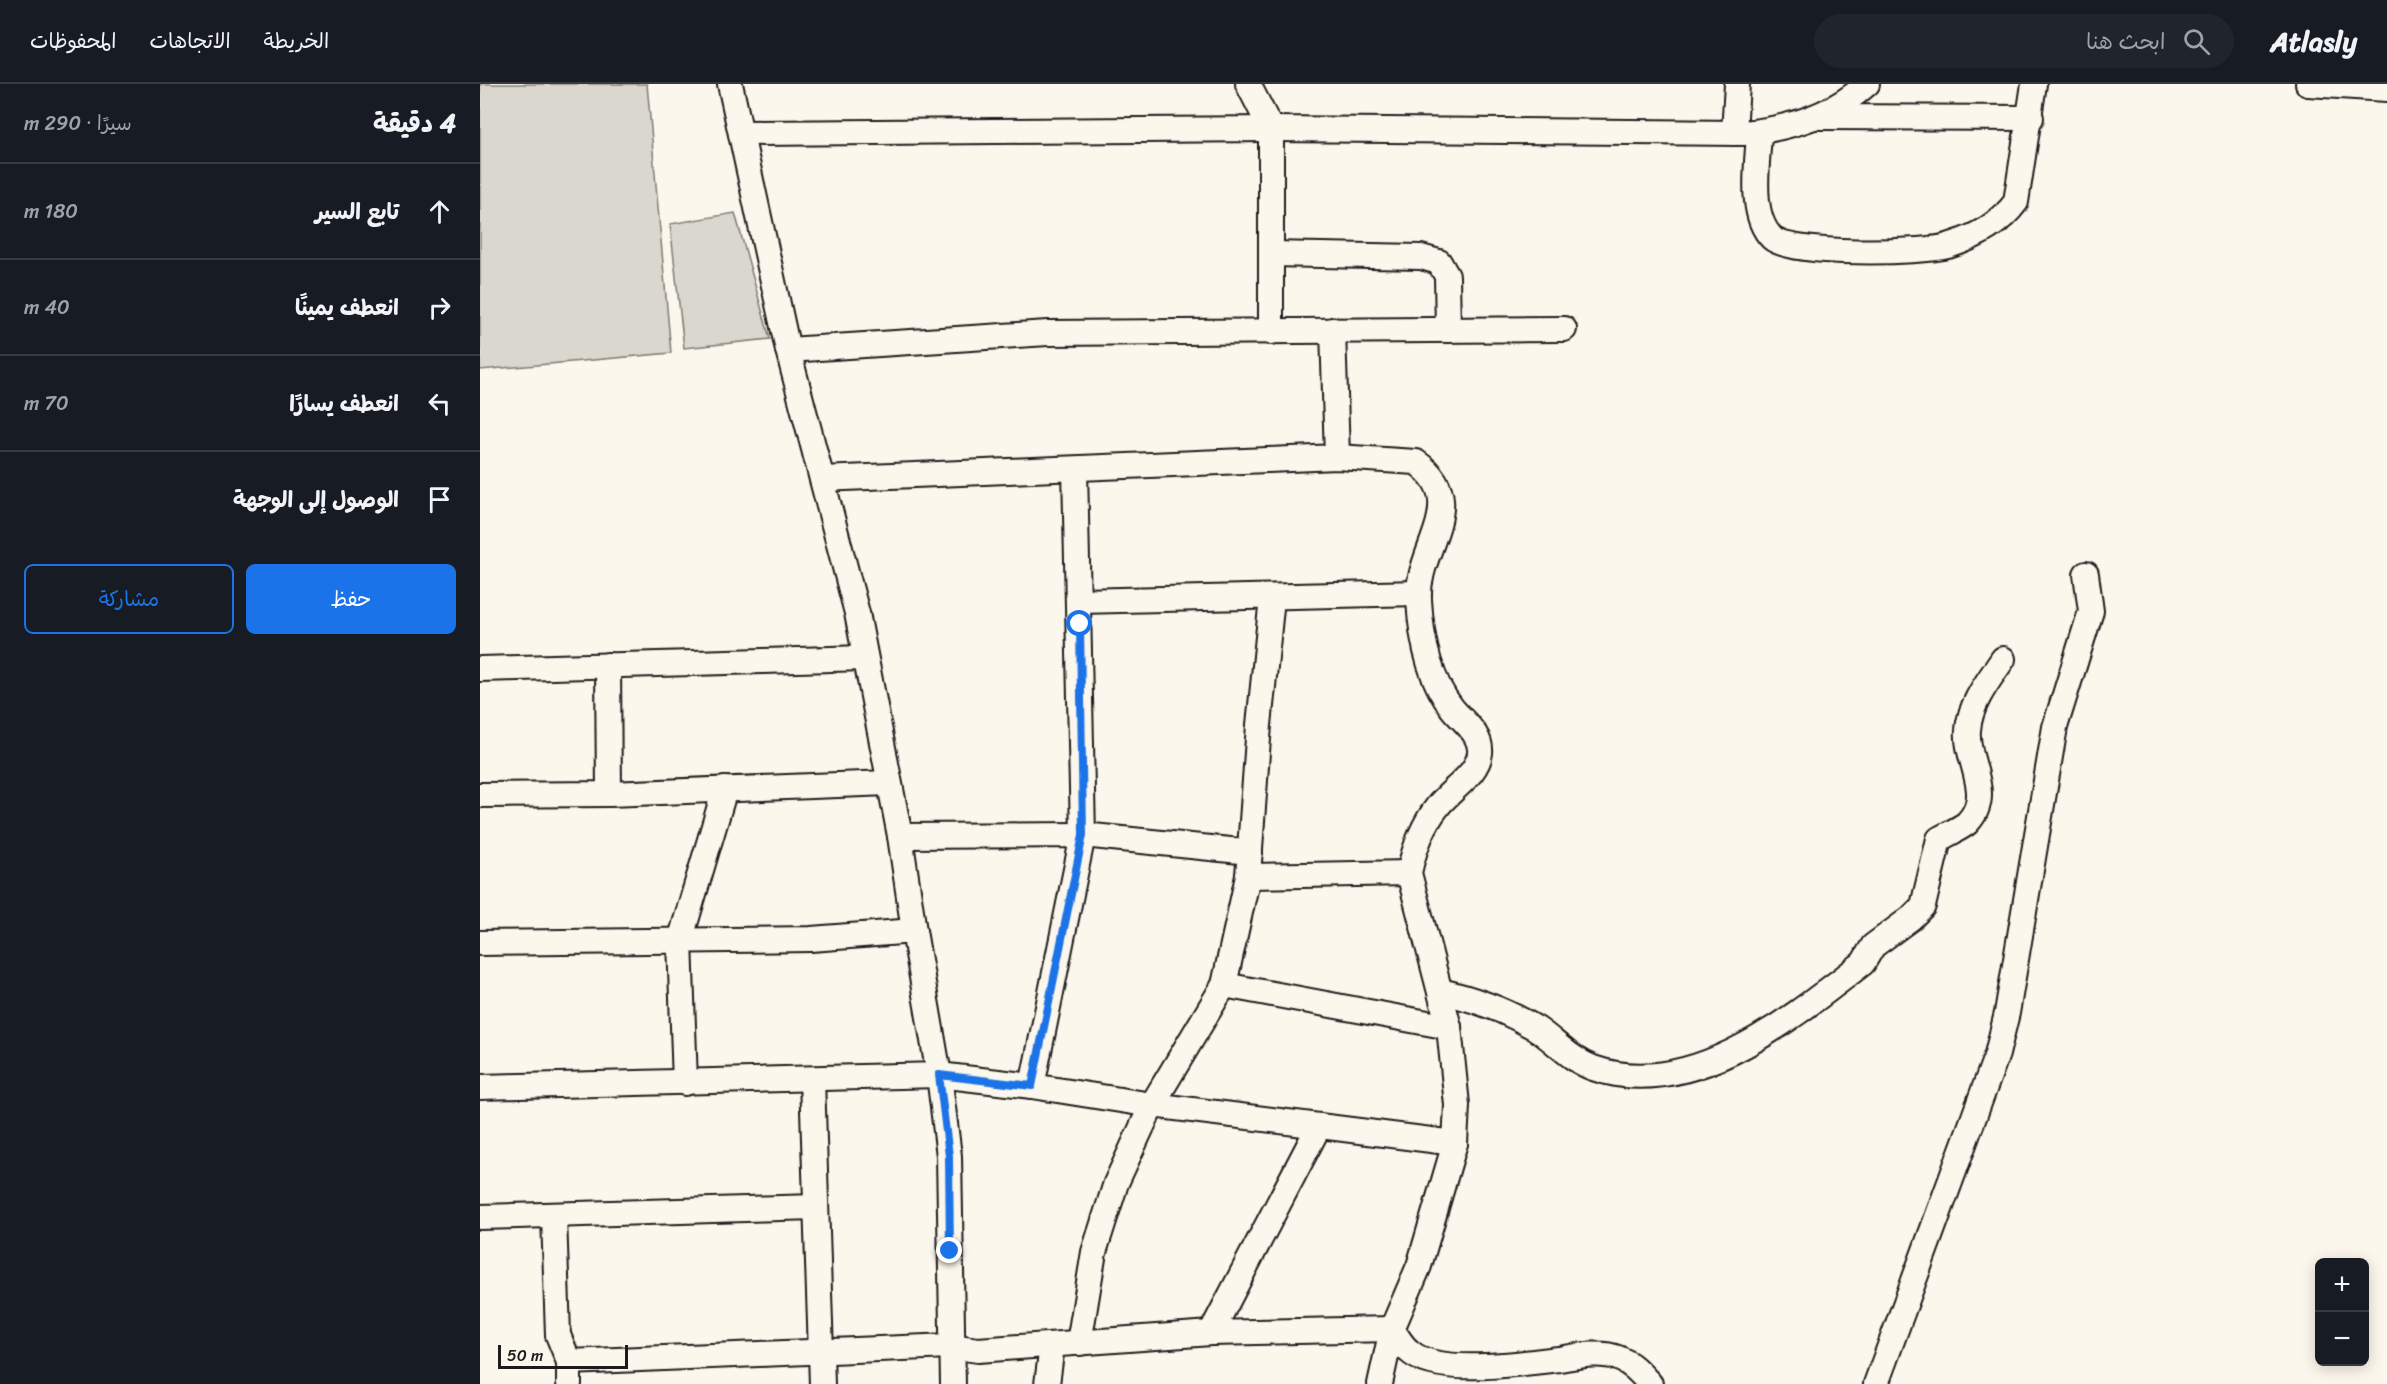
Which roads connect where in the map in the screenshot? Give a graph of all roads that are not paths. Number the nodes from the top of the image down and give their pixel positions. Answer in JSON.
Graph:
{"nodes":[{"id":1,"x":730,"y":84,"type":"edge"},
{"id":2,"x":1248,"y":84,"type":"edge"},
{"id":3,"x":1737,"y":84,"type":"edge"},
{"id":4,"x":1867,"y":84,"type":"edge"},
{"id":5,"x":2034,"y":84,"type":"edge"},
{"id":6,"x":2308,"y":84,"type":"edge"},
{"id":7,"x":2387,"y":89,"type":"edge"},
{"id":8,"x":1817,"y":117,"type":"junction"},
{"id":9,"x":2031,"y":118,"type":"junction"},
{"id":10,"x":1271,"y":129,"type":"junction"},
{"id":11,"x":1759,"y":132,"type":"junction"},
{"id":12,"x":741,"y":133,"type":"junction"},
{"id":13,"x":1734,"y":133,"type":"junction"},
{"id":14,"x":1271,"y":254,"type":"junction"},
{"id":15,"x":1564,"y":329,"type":"dead end"},
{"id":16,"x":1333,"y":330,"type":"junction"},
{"id":17,"x":1448,"y":330,"type":"junction"},
{"id":18,"x":1271,"y":332,"type":"junction"},
{"id":19,"x":788,"y":350,"type":"junction"},
{"id":20,"x":1337,"y":457,"type":"junction"},
{"id":21,"x":1075,"y":469,"type":"junction"},
{"id":22,"x":822,"y":479,"type":"junction"},
{"id":23,"x":2086,"y":574,"type":"dead end"},
{"id":24,"x":1419,"y":593,"type":"junction"},
{"id":25,"x":1272,"y":598,"type":"junction"},
{"id":26,"x":1079,"y":601,"type":"junction"},
{"id":27,"x":865,"y":658,"type":"junction"},
{"id":28,"x":2003,"y":659,"type":"dead end"},
{"id":29,"x":608,"y":664,"type":"junction"},
{"id":30,"x":480,"y":669,"type":"edge"},
{"id":31,"x":889,"y":783,"type":"junction"},
{"id":32,"x":725,"y":789,"type":"junction"},
{"id":33,"x":609,"y":794,"type":"junction"},
{"id":34,"x":480,"y":795,"type":"edge"},
{"id":35,"x":1083,"y":835,"type":"junction"},
{"id":36,"x":900,"y":836,"type":"junction"},
{"id":37,"x":1250,"y":852,"type":"junction"},
{"id":38,"x":1409,"y":873,"type":"junction"},
{"id":39,"x":1248,"y":876,"type":"junction"},
{"id":40,"x":914,"y":931,"type":"junction"},
{"id":41,"x":680,"y":940,"type":"junction"},
{"id":42,"x":480,"y":943,"type":"edge"},
{"id":43,"x":1224,"y":985,"type":"junction"},
{"id":44,"x":1440,"y":991,"type":"junction"},
{"id":45,"x":1449,"y":1027,"type":"junction"},
{"id":46,"x":939,"y":1075,"type":"junction"},
{"id":47,"x":812,"y":1079,"type":"junction"},
{"id":48,"x":685,"y":1083,"type":"junction"},
{"id":49,"x":1032,"y":1086,"type":"junction"},
{"id":50,"x":480,"y":1087,"type":"edge"},
{"id":51,"x":1152,"y":1105,"type":"junction"},
{"id":52,"x":1319,"y":1126,"type":"junction"},
{"id":53,"x":1455,"y":1143,"type":"junction"},
{"id":54,"x":816,"y":1207,"type":"junction"},
{"id":55,"x":554,"y":1216,"type":"junction"},
{"id":56,"x":480,"y":1217,"type":"edge"},
{"id":57,"x":1392,"y":1329,"type":"junction"},
{"id":58,"x":1211,"y":1333,"type":"junction"},
{"id":59,"x":1079,"y":1343,"type":"junction"},
{"id":60,"x":950,"y":1346,"type":"junction"},
{"id":61,"x":1052,"y":1346,"type":"junction"},
{"id":62,"x":821,"y":1350,"type":"junction"},
{"id":63,"x":569,"y":1373,"type":"edge"},
{"id":64,"x":822,"y":1384,"type":"edge"},
{"id":65,"x":953,"y":1384,"type":"edge"},
{"id":66,"x":1047,"y":1384,"type":"edge"},
{"id":67,"x":1380,"y":1384,"type":"edge"},
{"id":68,"x":1650,"y":1384,"type":"edge"},
{"id":69,"x":1876,"y":1384,"type":"edge"}],
"edges":[{"from":1,"to":12,"type":"street"},
{"from":2,"to":10,"type":"street"},
{"from":3,"to":13,"type":"street"},
{"from":4,"to":8,"type":"street"},
{"from":5,"to":9,"type":"street"},
{"from":6,"to":7,"type":"street"},
{"from":8,"to":9,"type":"street"},
{"from":8,"to":11,"type":"street"},
{"from":9,"to":11,"type":"street"},
{"from":10,"to":12,"type":"street"},
{"from":10,"to":13,"type":"street"},
{"from":10,"to":14,"type":"street"},
{"from":11,"to":13,"type":"street"},
{"from":12,"to":19,"type":"street"},
{"from":14,"to":17,"type":"street"},
{"from":14,"to":18,"type":"street"},
{"from":15,"to":17,"type":"street"},
{"from":16,"to":17,"type":"street"},
{"from":16,"to":18,"type":"street"},
{"from":16,"to":20,"type":"street"},
{"from":18,"to":19,"type":"street"},
{"from":19,"to":22,"type":"street"},
{"from":20,"to":21,"type":"street"},
{"from":20,"to":24,"type":"street"},
{"from":21,"to":22,"type":"street"},
{"from":21,"to":26,"type":"street"},
{"from":22,"to":27,"type":"street"},
{"from":23,"to":69,"type":"street"},
{"from":24,"to":25,"type":"street"},
{"from":24,"to":38,"type":"street"},
{"from":25,"to":26,"type":"street"},
{"from":25,"to":37,"type":"street"},
{"from":26,"to":35,"type":"street"},
{"from":27,"to":29,"type":"street"},
{"from":27,"to":31,"type":"street"},
{"from":28,"to":44,"type":"street"},
{"from":29,"to":30,"type":"street"},
{"from":29,"to":33,"type":"street"},
{"from":31,"to":32,"type":"street"},
{"from":31,"to":36,"type":"street"},
{"from":32,"to":33,"type":"street"},
{"from":32,"to":41,"type":"street"},
{"from":33,"to":34,"type":"street"},
{"from":35,"to":36,"type":"street"},
{"from":35,"to":37,"type":"street"},
{"from":35,"to":49,"type":"street"},
{"from":36,"to":40,"type":"street"},
{"from":37,"to":39,"type":"street"},
{"from":38,"to":39,"type":"street"},
{"from":38,"to":44,"type":"street"},
{"from":39,"to":43,"type":"street"},
{"from":40,"to":41,"type":"street"},
{"from":40,"to":46,"type":"street"},
{"from":41,"to":42,"type":"street"},
{"from":41,"to":48,"type":"street"},
{"from":43,"to":45,"type":"street"},
{"from":43,"to":51,"type":"street"},
{"from":44,"to":45,"type":"street"},
{"from":45,"to":53,"type":"street"},
{"from":46,"to":47,"type":"street"},
{"from":46,"to":49,"type":"street"},
{"from":46,"to":60,"type":"street"},
{"from":47,"to":48,"type":"street"},
{"from":47,"to":54,"type":"street"},
{"from":48,"to":50,"type":"street"},
{"from":49,"to":51,"type":"street"},
{"from":51,"to":52,"type":"street"},
{"from":51,"to":59,"type":"street"},
{"from":52,"to":53,"type":"street"},
{"from":52,"to":58,"type":"street"},
{"from":53,"to":57,"type":"street"},
{"from":54,"to":55,"type":"street"},
{"from":54,"to":62,"type":"street"},
{"from":55,"to":56,"type":"street"},
{"from":55,"to":63,"type":"street"},
{"from":57,"to":58,"type":"street"},
{"from":57,"to":67,"type":"street"},
{"from":57,"to":68,"type":"street"},
{"from":58,"to":59,"type":"street"},
{"from":59,"to":61,"type":"street"},
{"from":60,"to":61,"type":"street"},
{"from":60,"to":62,"type":"street"},
{"from":60,"to":65,"type":"street"},
{"from":61,"to":66,"type":"street"},
{"from":62,"to":63,"type":"street"},
{"from":62,"to":64,"type":"street"}]}
